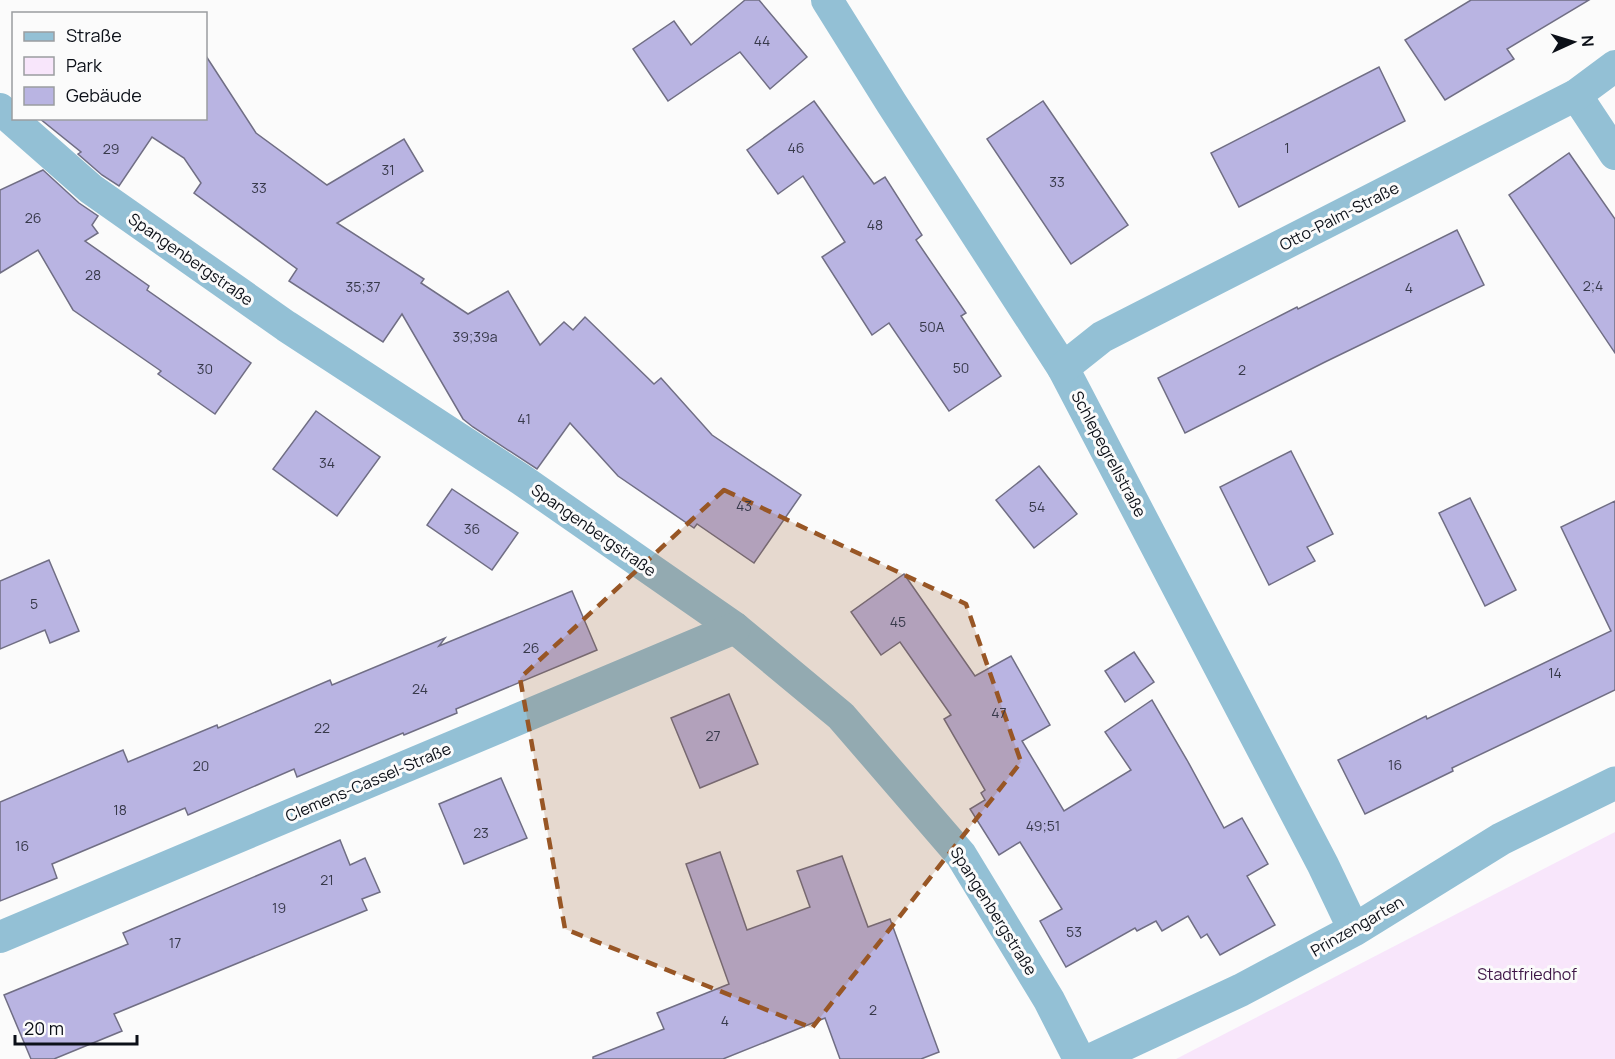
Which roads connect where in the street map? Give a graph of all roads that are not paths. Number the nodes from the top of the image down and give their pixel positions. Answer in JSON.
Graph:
{"nodes":[{"id":1,"x":827,"y":0,"type":"edge"},
{"id":2,"x":1615,"y":66,"type":"edge"},
{"id":3,"x":1576,"y":95,"type":"junction"},
{"id":4,"x":0,"y":109,"type":"edge"},
{"id":5,"x":12,"y":119,"type":"edge"},
{"id":6,"x":13,"y":120,"type":"edge"},
{"id":7,"x":1615,"y":154,"type":"edge"},
{"id":8,"x":1064,"y":368,"type":"junction"},
{"id":9,"x":735,"y":628,"type":"junction"},
{"id":10,"x":1615,"y":783,"type":"edge"},
{"id":11,"x":1354,"y":930,"type":"junction"},
{"id":12,"x":0,"y":937,"type":"edge"},
{"id":13,"x":1079,"y":1059,"type":"edge"},
{"id":14,"x":1093,"y":1059,"type":"edge"}],
"edges":[{"from":1,"to":8,"type":"street","name":"Schlepegrellstraße"},
{"from":2,"to":3,"type":"street","name":"Otto-Palm-Straße"},
{"from":3,"to":7,"type":"street"},
{"from":3,"to":8,"type":"street","name":"Otto-Palm-Straße"},
{"from":4,"to":5,"type":"street","name":"Spangenbergstraße"},
{"from":6,"to":9,"type":"street","name":"Spangenbergstraße"},
{"from":8,"to":11,"type":"street","name":"Schlepegrellstraße"},
{"from":9,"to":12,"type":"street","name":"Clemens-Cassel-Straße"},
{"from":9,"to":13,"type":"street","name":"Spangenbergstraße"},
{"from":10,"to":11,"type":"street","name":"Prinzengarten"},
{"from":11,"to":14,"type":"street","name":"Prinzengarten"}]}
